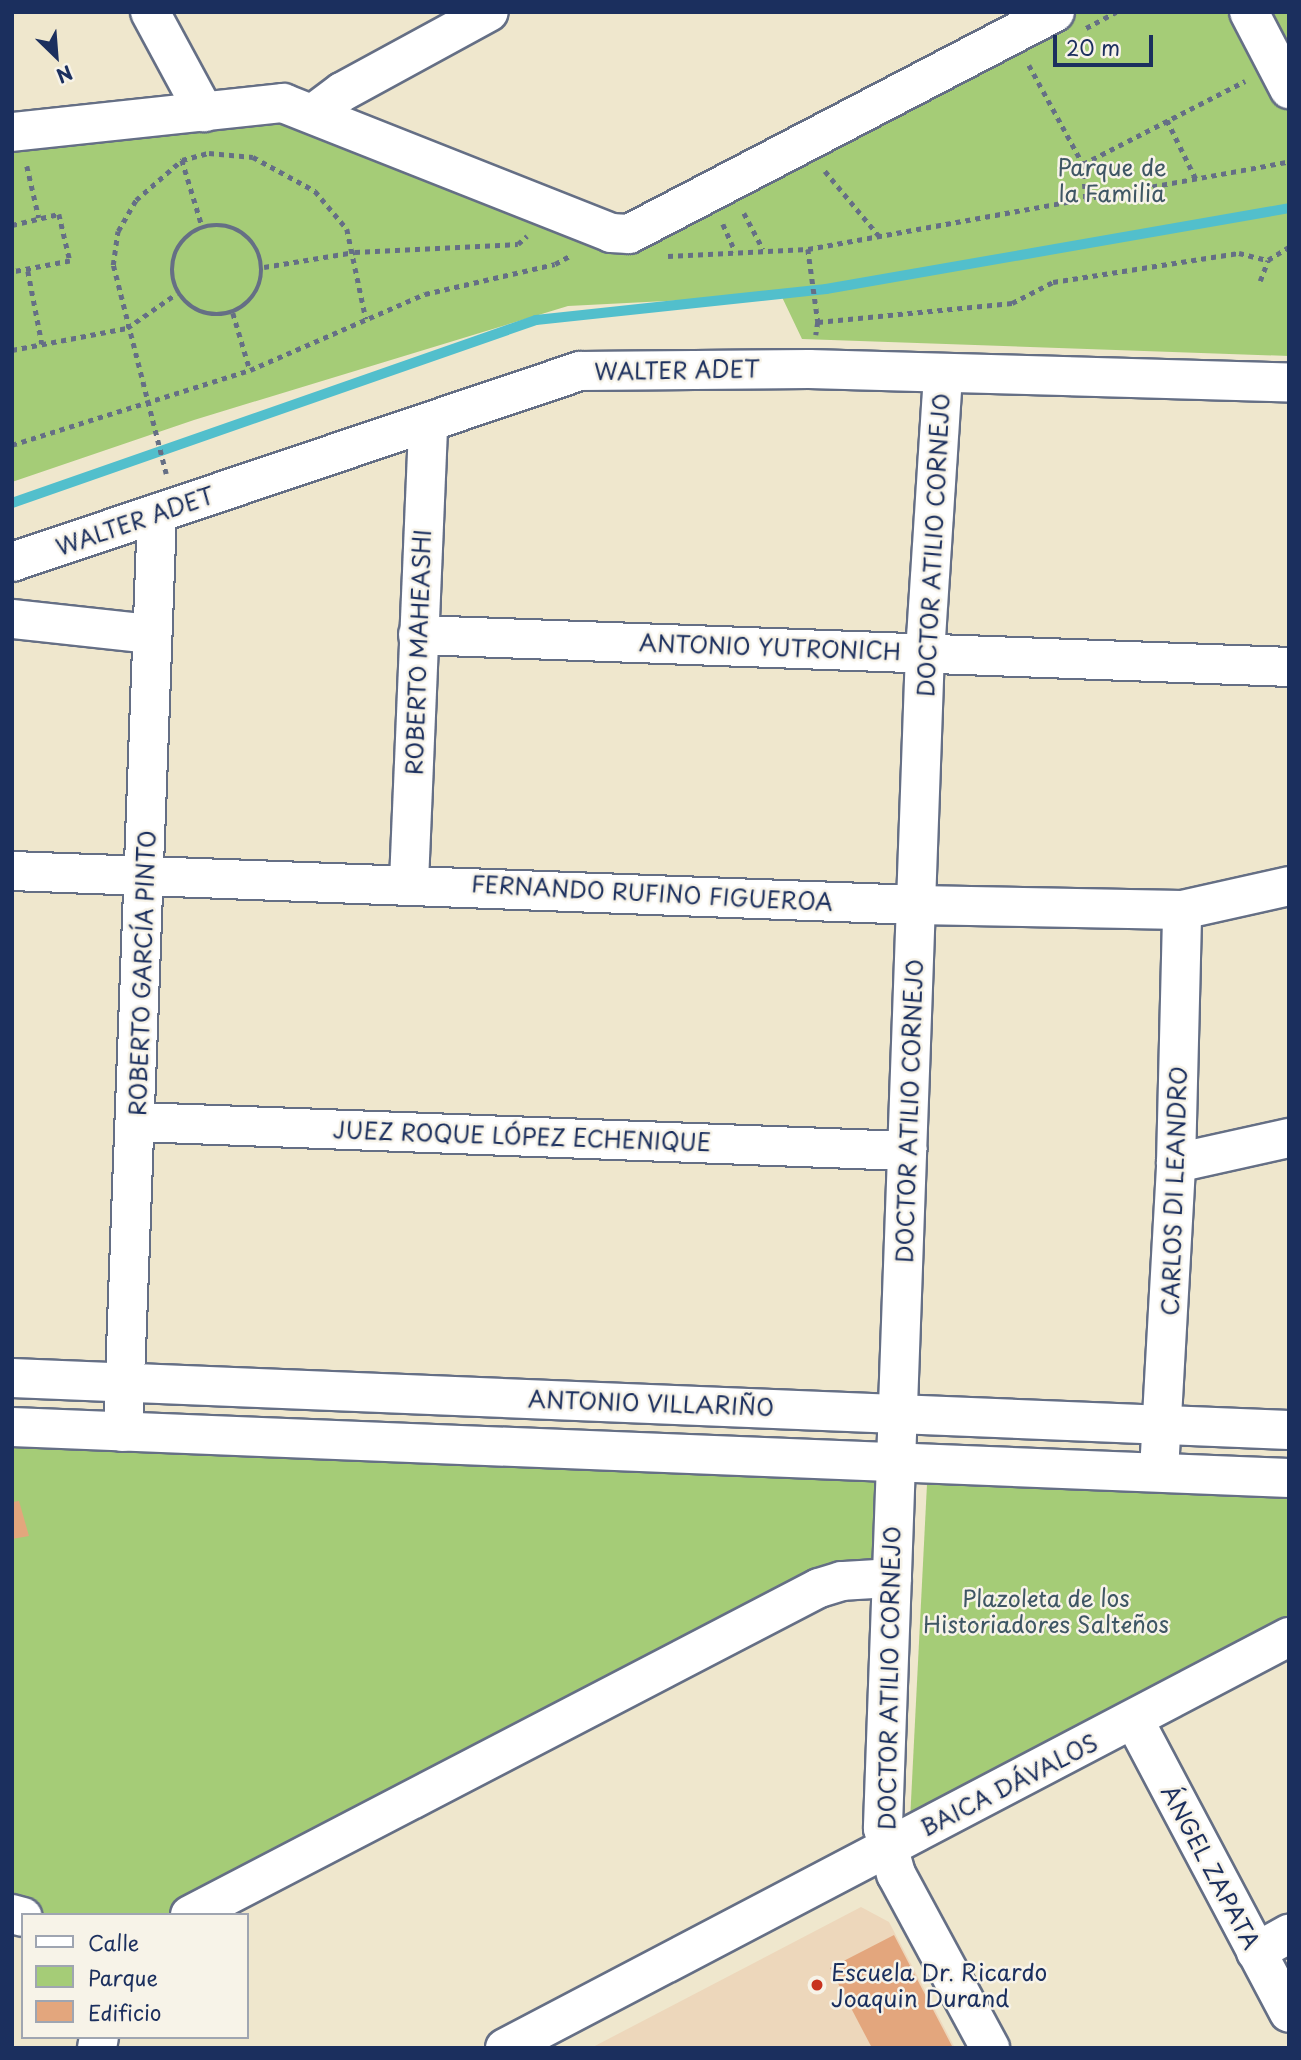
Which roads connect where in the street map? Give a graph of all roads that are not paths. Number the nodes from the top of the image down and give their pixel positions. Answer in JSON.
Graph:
{"nodes":[{"id":1,"x":150,"y":12,"type":"edge"},
{"id":2,"x":489,"y":12,"type":"edge"},
{"id":3,"x":1055,"y":12,"type":"edge"},
{"id":4,"x":1249,"y":12,"type":"edge"},
{"id":5,"x":1289,"y":89,"type":"edge"},
{"id":6,"x":204,"y":112,"type":"junction"},
{"id":7,"x":314,"y":113,"type":"junction"},
{"id":8,"x":18,"y":144,"type":"edge"},
{"id":9,"x":943,"y":375,"type":"junction"},
{"id":10,"x":1289,"y":382,"type":"edge"},
{"id":11,"x":428,"y":422,"type":"junction"},
{"id":12,"x":157,"y":514,"type":"junction"},
{"id":13,"x":12,"y":562,"type":"edge"},
{"id":14,"x":12,"y":619,"type":"edge"},
{"id":15,"x":150,"y":634,"type":"junction"},
{"id":16,"x":418,"y":635,"type":"junction"},
{"id":17,"x":925,"y":652,"type":"junction"},
{"id":18,"x":1289,"y":667,"type":"edge"},
{"id":19,"x":12,"y":871,"type":"edge"},
{"id":20,"x":146,"y":875,"type":"junction"},
{"id":21,"x":409,"y":883,"type":"junction"},
{"id":22,"x":1289,"y":886,"type":"edge"},
{"id":23,"x":917,"y":905,"type":"junction"},
{"id":24,"x":1182,"y":910,"type":"junction"},
{"id":25,"x":137,"y":1122,"type":"junction"},
{"id":26,"x":1289,"y":1138,"type":"edge"},
{"id":27,"x":907,"y":1151,"type":"junction"},
{"id":28,"x":1176,"y":1163,"type":"junction"},
{"id":29,"x":12,"y":1378,"type":"edge"},
{"id":30,"x":126,"y":1381,"type":"junction"},
{"id":31,"x":899,"y":1413,"type":"junction"},
{"id":32,"x":1164,"y":1426,"type":"junction"},
{"id":33,"x":12,"y":1427,"type":"edge"},
{"id":34,"x":1289,"y":1430,"type":"edge"},
{"id":35,"x":123,"y":1432,"type":"junction"},
{"id":36,"x":895,"y":1461,"type":"junction"},
{"id":37,"x":1159,"y":1471,"type":"junction"},
{"id":38,"x":1289,"y":1478,"type":"edge"},
{"id":39,"x":892,"y":1578,"type":"junction"},
{"id":40,"x":1289,"y":1637,"type":"edge"},
{"id":41,"x":1134,"y":1720,"type":"junction"},
{"id":42,"x":886,"y":1848,"type":"junction"},
{"id":43,"x":194,"y":1913,"type":"edge"},
{"id":44,"x":1272,"y":1943,"type":"edge"},
{"id":45,"x":1289,"y":2013,"type":"edge"},
{"id":46,"x":505,"y":2048,"type":"edge"},
{"id":47,"x":990,"y":2048,"type":"edge"}],
"edges":[{"from":1,"to":6,"type":"street"},
{"from":2,"to":7,"type":"street"},
{"from":3,"to":7,"type":"street"},
{"from":4,"to":5,"type":"street"},
{"from":6,"to":7,"type":"street"},
{"from":6,"to":8,"type":"street"},
{"from":9,"to":10,"type":"street","name":"WALTER ADET"},
{"from":9,"to":11,"type":"street","name":"WALTER ADET"},
{"from":9,"to":17,"type":"street","name":"DOCTOR ATILIO CORNEJO"},
{"from":11,"to":12,"type":"street","name":"WALTER ADET"},
{"from":11,"to":16,"type":"street","name":"ROBERTO MAHEASHI"},
{"from":12,"to":13,"type":"street","name":"WALTER ADET"},
{"from":12,"to":15,"type":"street","name":"ROBERTO GARCÍA PINTO"},
{"from":14,"to":15,"type":"street"},
{"from":15,"to":20,"type":"street","name":"ROBERTO GARCÍA PINTO"},
{"from":16,"to":17,"type":"street","name":"ANTONIO YUTRONICH"},
{"from":16,"to":21,"type":"street","name":"ROBERTO MAHEASHI"},
{"from":17,"to":18,"type":"street","name":"ANTONIO YUTRONICH"},
{"from":17,"to":23,"type":"street","name":"DOCTOR ATILIO CORNEJO"},
{"from":19,"to":20,"type":"street","name":"FERNANDO RUFINO FIGUEROA"},
{"from":20,"to":21,"type":"street","name":"FERNANDO RUFINO FIGUEROA"},
{"from":20,"to":25,"type":"street","name":"ROBERTO GARCÍA PINTO"},
{"from":21,"to":23,"type":"street","name":"FERNANDO RUFINO FIGUEROA"},
{"from":22,"to":24,"type":"street","name":"FERNANDO RUFINO FIGUEROA"},
{"from":23,"to":24,"type":"street","name":"FERNANDO RUFINO FIGUEROA"},
{"from":23,"to":27,"type":"street","name":"DOCTOR ATILIO CORNEJO"},
{"from":24,"to":28,"type":"street","name":"CARLOS DI LEANDRO"},
{"from":25,"to":27,"type":"street","name":"JUEZ ROQUE LÓPEZ ECHENIQUE"},
{"from":25,"to":30,"type":"street","name":"ROBERTO GARCÍA PINTO"},
{"from":26,"to":28,"type":"street"},
{"from":27,"to":31,"type":"street","name":"DOCTOR ATILIO CORNEJO"},
{"from":28,"to":32,"type":"street","name":"CARLOS DI LEANDRO"},
{"from":29,"to":30,"type":"street","name":"ANTONIO VILLARIÑO"},
{"from":30,"to":31,"type":"street","name":"ANTONIO VILLARIÑO"},
{"from":30,"to":35,"type":"street","name":"ROBERTO GARCÍA PINTO"},
{"from":31,"to":32,"type":"street","name":"ANTONIO VILLARIÑO"},
{"from":31,"to":36,"type":"street","name":"DOCTOR ATILIO CORNEJO"},
{"from":32,"to":34,"type":"street","name":"ANTONIO VILLARIÑO"},
{"from":32,"to":37,"type":"street","name":"CARLOS DI LEANDRO"},
{"from":33,"to":35,"type":"street"},
{"from":35,"to":36,"type":"street"},
{"from":36,"to":37,"type":"street"},
{"from":36,"to":39,"type":"street","name":"DOCTOR ATILIO CORNEJO"},
{"from":37,"to":38,"type":"street"},
{"from":39,"to":42,"type":"street","name":"DOCTOR ATILIO CORNEJO"},
{"from":39,"to":43,"type":"street"},
{"from":40,"to":41,"type":"street","name":"BAICA DÁVALOS"},
{"from":41,"to":42,"type":"street","name":"BAICA DÁVALOS"},
{"from":41,"to":44,"type":"street","name":"ÁNGEL ZAPATA"},
{"from":42,"to":46,"type":"street","name":"BAICA DÁVALOS"},
{"from":42,"to":47,"type":"street"},
{"from":44,"to":45,"type":"street","name":"ÁNGEL ZAPATA"}]}
